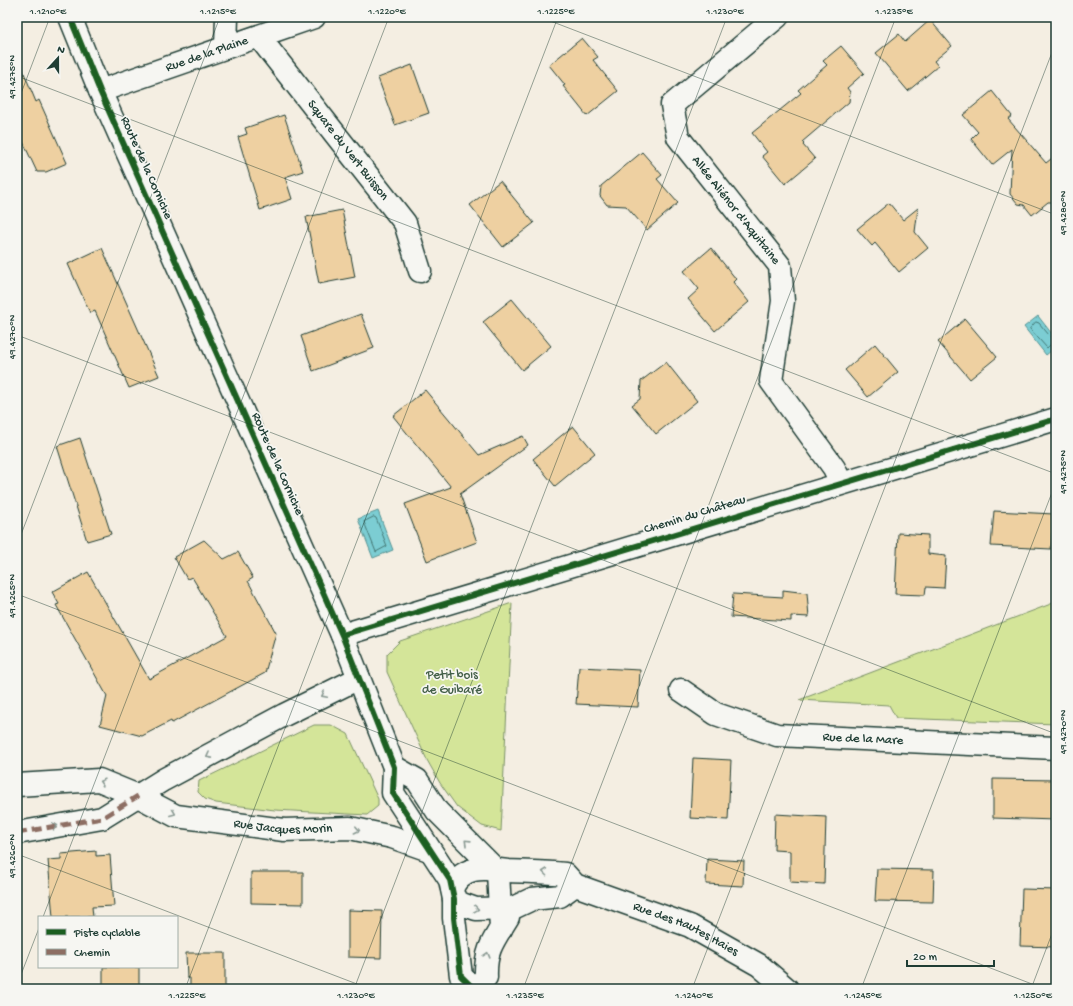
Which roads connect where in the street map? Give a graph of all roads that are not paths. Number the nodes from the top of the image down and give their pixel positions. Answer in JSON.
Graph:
{"nodes":[{"id":1,"x":70,"y":17,"type":"edge"},
{"id":2,"x":227,"y":17,"type":"edge"},
{"id":3,"x":314,"y":17,"type":"edge"},
{"id":4,"x":776,"y":17,"type":"edge"},
{"id":5,"x":259,"y":37,"type":"junction"},
{"id":6,"x":226,"y":47,"type":"junction"},
{"id":7,"x":100,"y":91,"type":"junction"},
{"id":8,"x":420,"y":271,"type":"dead end"},
{"id":9,"x":1056,"y":419,"type":"edge"},
{"id":10,"x":841,"y":483,"type":"junction"},
{"id":11,"x":342,"y":635,"type":"junction"},
{"id":12,"x":359,"y":678,"type":"junction"},
{"id":13,"x":681,"y":690,"type":"dead end"},
{"id":14,"x":1056,"y":748,"type":"edge"},
{"id":15,"x":394,"y":767,"type":"junction"},
{"id":16,"x":17,"y":784,"type":"edge"},
{"id":17,"x":138,"y":796,"type":"junction"},
{"id":18,"x":17,"y":833,"type":"edge"},
{"id":19,"x":429,"y":850,"type":"junction"},
{"id":20,"x":495,"y":869,"type":"junction"},
{"id":21,"x":575,"y":885,"type":"junction"},
{"id":22,"x":453,"y":901,"type":"junction"},
{"id":23,"x":505,"y":915,"type":"junction"},
{"id":24,"x":474,"y":989,"type":"edge"},
{"id":25,"x":787,"y":989,"type":"edge"}],
"edges":[{"from":1,"to":7,"type":"street","name":"Route de la Corniche"},
{"from":2,"to":6,"type":"street"},
{"from":3,"to":5,"type":"street","name":"Rue de la Plaine"},
{"from":4,"to":10,"type":"street","name":"Allée Aliénor d'Aquitaine"},
{"from":5,"to":6,"type":"street","name":"Rue de la Plaine"},
{"from":5,"to":8,"type":"street","name":"Square du Vert Buisson"},
{"from":6,"to":7,"type":"street","name":"Rue de la Plaine"},
{"from":7,"to":11,"type":"street","name":"Route de la Corniche"},
{"from":9,"to":10,"type":"street","name":"Chemin du Château"},
{"from":10,"to":11,"type":"street","name":"Chemin du Château"},
{"from":11,"to":12,"type":"street","name":"Route de la Corniche"},
{"from":12,"to":15,"type":"street","name":"Route de la Corniche"},
{"from":12,"to":17,"type":"street","one_way":true},
{"from":13,"to":14,"type":"street","name":"Rue de la Mare"},
{"from":15,"to":19,"type":"street","name":"Route de la Corniche"},
{"from":20,"to":15,"type":"street","one_way":true},
{"from":17,"to":16,"type":"street","name":"Rue Jacques Morin","one_way":true},
{"from":18,"to":17,"type":"street","one_way":true},
{"from":17,"to":19,"type":"street","name":"Rue Jacques Morin","one_way":true},
{"from":19,"to":22,"type":"street","name":"Route de la Corniche"},
{"from":21,"to":20,"type":"street","name":"Rue des Hautes Haies","one_way":true},
{"from":20,"to":22,"type":"street","name":"Rue des Hautes Haies"},
{"from":20,"to":23,"type":"street"},
{"from":21,"to":23,"type":"street"},
{"from":21,"to":25,"type":"street","name":"Rue des Hautes Haies"},
{"from":22,"to":23,"type":"street","one_way":true},
{"from":22,"to":24,"type":"street","name":"Route de la Corniche"},
{"from":24,"to":23,"type":"street","one_way":true}]}
